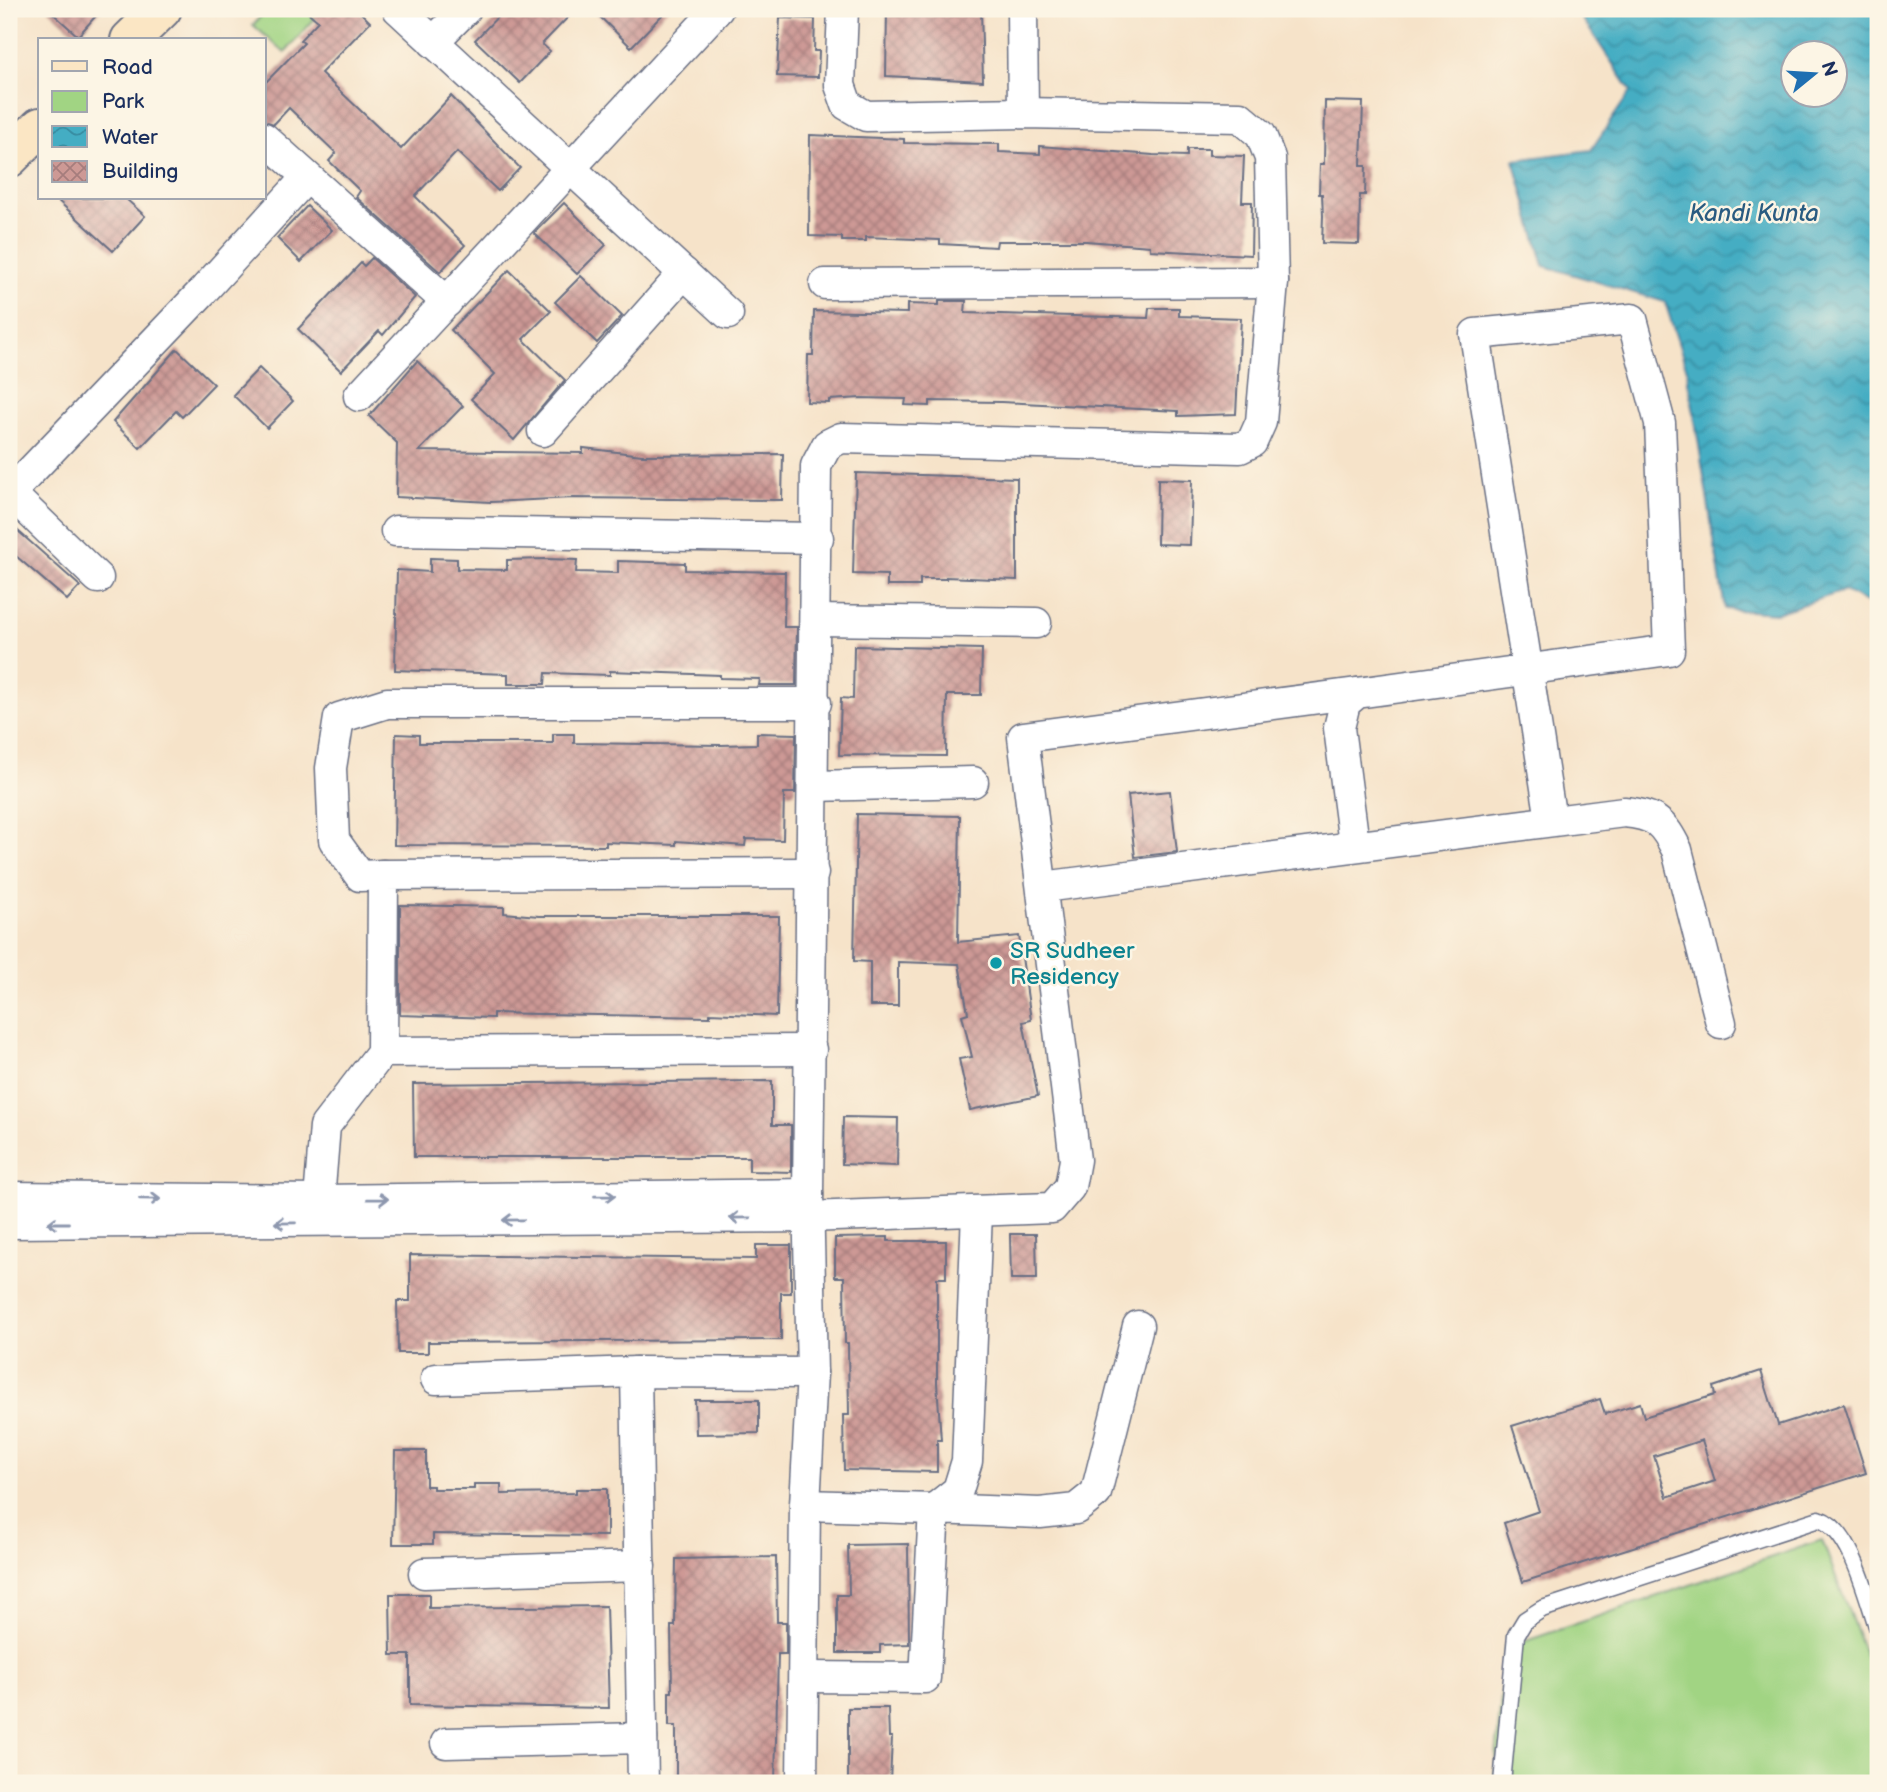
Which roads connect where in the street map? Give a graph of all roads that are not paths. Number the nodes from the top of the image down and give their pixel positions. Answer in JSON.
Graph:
{"nodes":[{"id":1,"x":398,"y":9,"type":"edge"},
{"id":2,"x":466,"y":9,"type":"edge"},
{"id":3,"x":718,"y":9,"type":"edge"},
{"id":4,"x":843,"y":9,"type":"edge"},
{"id":5,"x":1022,"y":9,"type":"edge"},
{"id":6,"x":433,"y":42,"type":"junction"},
{"id":7,"x":1023,"y":113,"type":"junction"},
{"id":8,"x":38,"y":129,"type":"edge"},
{"id":9,"x":266,"y":140,"type":"edge"},
{"id":10,"x":9,"y":158,"type":"edge"},
{"id":11,"x":571,"y":168,"type":"junction"},
{"id":12,"x":307,"y":177,"type":"junction"},
{"id":13,"x":684,"y":273,"type":"junction"},
{"id":14,"x":1273,"y":282,"type":"junction"},
{"id":15,"x":825,"y":284,"type":"dead end"},
{"id":16,"x":447,"y":302,"type":"junction"},
{"id":17,"x":728,"y":314,"type":"dead end"},
{"id":18,"x":359,"y":397,"type":"dead end"},
{"id":19,"x":543,"y":431,"type":"dead end"},
{"id":20,"x":9,"y":493,"type":"edge"},
{"id":21,"x":396,"y":531,"type":"dead end"},
{"id":22,"x":817,"y":538,"type":"junction"},
{"id":23,"x":98,"y":578,"type":"dead end"},
{"id":24,"x":816,"y":620,"type":"junction"},
{"id":25,"x":1036,"y":623,"type":"dead end"},
{"id":26,"x":1527,"y":669,"type":"junction"},
{"id":27,"x":1357,"y":693,"type":"junction"},
{"id":28,"x":816,"y":704,"type":"junction"},
{"id":29,"x":972,"y":782,"type":"dead end"},
{"id":30,"x":814,"y":786,"type":"junction"},
{"id":31,"x":1552,"y":820,"type":"junction"},
{"id":32,"x":1354,"y":844,"type":"junction"},
{"id":33,"x":813,"y":873,"type":"junction"},
{"id":34,"x":383,"y":875,"type":"junction"},
{"id":35,"x":1043,"y":887,"type":"junction"},
{"id":36,"x":1721,"y":1023,"type":"dead end"},
{"id":37,"x":811,"y":1050,"type":"junction"},
{"id":38,"x":382,"y":1052,"type":"junction"},
{"id":39,"x":9,"y":1197,"type":"edge"},
{"id":40,"x":319,"y":1200,"type":"junction"},
{"id":41,"x":808,"y":1206,"type":"junction"},
{"id":42,"x":977,"y":1212,"type":"junction"},
{"id":43,"x":9,"y":1223,"type":"edge"},
{"id":44,"x":1138,"y":1326,"type":"dead end"},
{"id":45,"x":636,"y":1372,"type":"junction"},
{"id":46,"x":812,"y":1373,"type":"junction"},
{"id":47,"x":436,"y":1379,"type":"dead end"},
{"id":48,"x":805,"y":1505,"type":"junction"},
{"id":49,"x":934,"y":1509,"type":"junction"},
{"id":50,"x":640,"y":1566,"type":"junction"},
{"id":51,"x":424,"y":1573,"type":"dead end"},
{"id":52,"x":1878,"y":1629,"type":"edge"},
{"id":53,"x":805,"y":1677,"type":"junction"},
{"id":54,"x":642,"y":1738,"type":"junction"},
{"id":55,"x":446,"y":1743,"type":"dead end"},
{"id":56,"x":643,"y":1783,"type":"edge"},
{"id":57,"x":802,"y":1783,"type":"edge"},
{"id":58,"x":1502,"y":1783,"type":"edge"}],
"edges":[{"from":1,"to":6,"type":"street"},
{"from":2,"to":6,"type":"street"},
{"from":3,"to":11,"type":"street"},
{"from":4,"to":7,"type":"street"},
{"from":5,"to":7,"type":"street"},
{"from":6,"to":11,"type":"street"},
{"from":7,"to":14,"type":"street"},
{"from":8,"to":10,"type":"street"},
{"from":9,"to":12,"type":"street"},
{"from":11,"to":13,"type":"street"},
{"from":11,"to":16,"type":"street"},
{"from":12,"to":16,"type":"street"},
{"from":12,"to":20,"type":"street"},
{"from":13,"to":17,"type":"street"},
{"from":13,"to":19,"type":"street"},
{"from":14,"to":15,"type":"street"},
{"from":14,"to":22,"type":"street"},
{"from":16,"to":18,"type":"street"},
{"from":20,"to":23,"type":"street"},
{"from":21,"to":22,"type":"street"},
{"from":22,"to":24,"type":"street"},
{"from":24,"to":25,"type":"street"},
{"from":24,"to":28,"type":"street"},
{"from":26,"to":26,"type":"street"},
{"from":26,"to":27,"type":"street"},
{"from":26,"to":31,"type":"street"},
{"from":27,"to":32,"type":"street"},
{"from":27,"to":35,"type":"street"},
{"from":28,"to":30,"type":"street"},
{"from":28,"to":34,"type":"street"},
{"from":29,"to":30,"type":"street"},
{"from":30,"to":33,"type":"street"},
{"from":31,"to":32,"type":"street"},
{"from":31,"to":36,"type":"street"},
{"from":32,"to":35,"type":"street"},
{"from":33,"to":34,"type":"street"},
{"from":33,"to":37,"type":"street"},
{"from":34,"to":38,"type":"street"},
{"from":35,"to":42,"type":"street"},
{"from":37,"to":38,"type":"street"},
{"from":37,"to":41,"type":"street"},
{"from":38,"to":40,"type":"street"},
{"from":39,"to":40,"type":"street","one_way":true},
{"from":40,"to":41,"type":"street","one_way":true},
{"from":41,"to":42,"type":"street"},
{"from":41,"to":43,"type":"street","one_way":true},
{"from":41,"to":46,"type":"street"},
{"from":42,"to":49,"type":"street"},
{"from":44,"to":49,"type":"street"},
{"from":45,"to":46,"type":"street"},
{"from":45,"to":47,"type":"street"},
{"from":45,"to":50,"type":"street"},
{"from":46,"to":48,"type":"street"},
{"from":48,"to":49,"type":"street"},
{"from":48,"to":53,"type":"street"},
{"from":49,"to":53,"type":"street"},
{"from":50,"to":51,"type":"street"},
{"from":50,"to":54,"type":"street"},
{"from":52,"to":58,"type":"lane"},
{"from":53,"to":57,"type":"street"},
{"from":54,"to":55,"type":"street"},
{"from":54,"to":56,"type":"street"}]}
